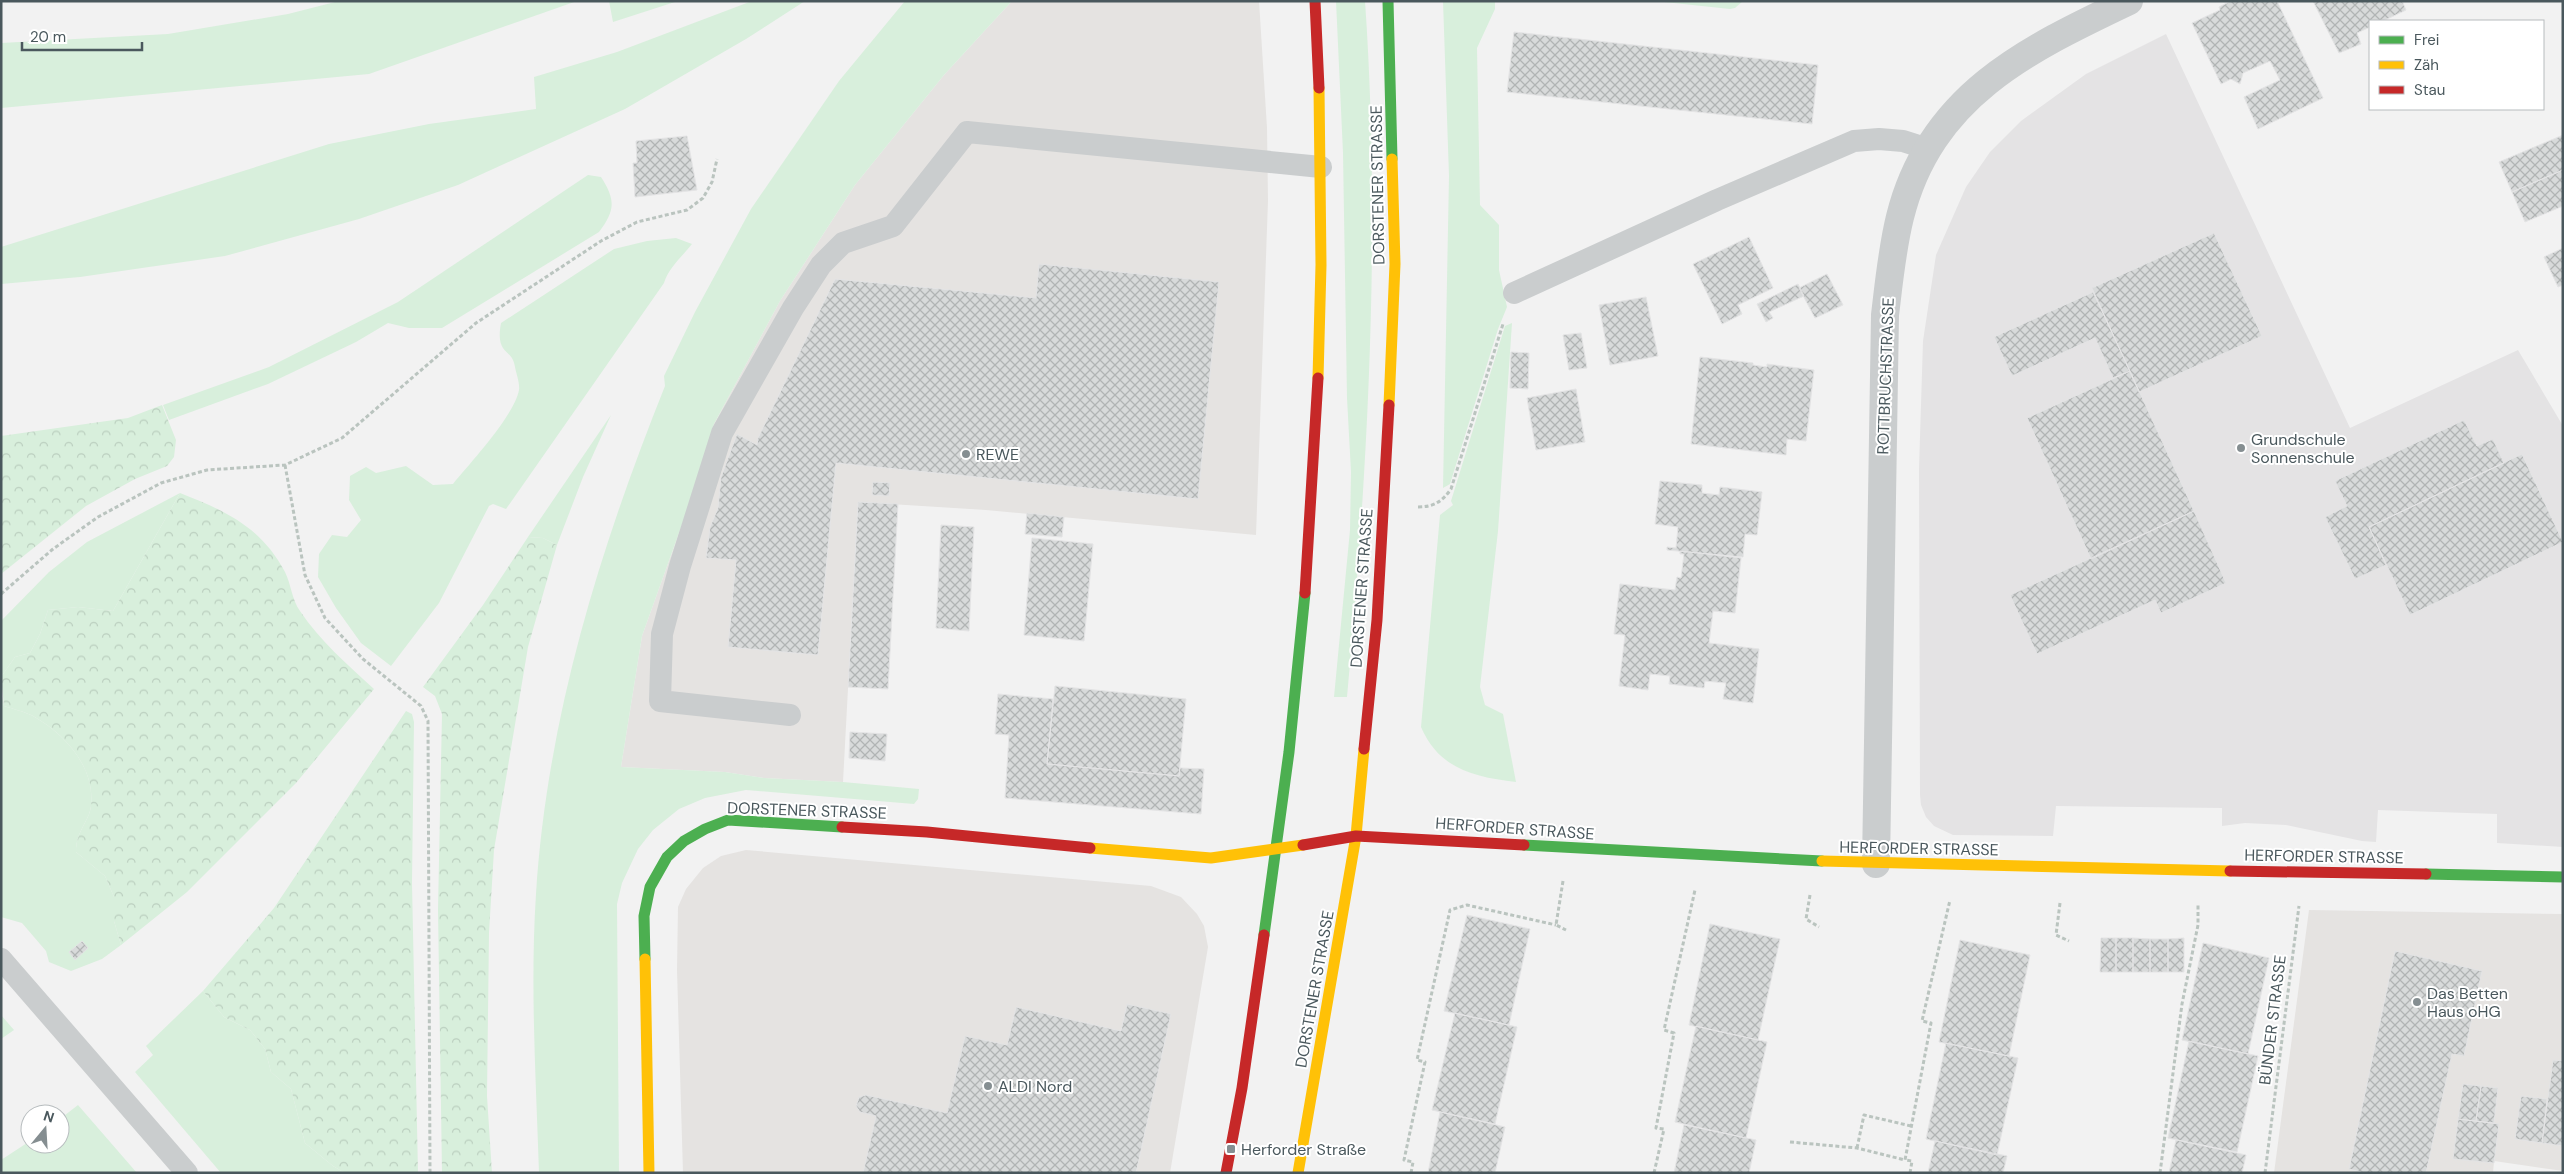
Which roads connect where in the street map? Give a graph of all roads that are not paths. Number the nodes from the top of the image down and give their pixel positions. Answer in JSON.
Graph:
{"nodes":[{"id":1,"x":1315,"y":1,"type":"edge"},
{"id":2,"x":1388,"y":1,"type":"edge"},
{"id":3,"x":2129,"y":1,"type":"edge"},
{"id":4,"x":1928,"y":149,"type":"junction"},
{"id":5,"x":1322,"y":167,"type":"junction"},
{"id":6,"x":1514,"y":294,"type":"road end"},
{"id":7,"x":790,"y":715,"type":"dead end"},
{"id":8,"x":1356,"y":836,"type":"junction"},
{"id":9,"x":1277,"y":850,"type":"junction"},
{"id":10,"x":1876,"y":864,"type":"junction"},
{"id":11,"x":2563,"y":877,"type":"edge"},
{"id":12,"x":1,"y":959,"type":"edge"},
{"id":13,"x":187,"y":1173,"type":"edge"},
{"id":14,"x":649,"y":1173,"type":"edge"},
{"id":15,"x":1226,"y":1173,"type":"edge"},
{"id":16,"x":1298,"y":1173,"type":"edge"}],
"edges":[{"from":1,"to":5,"type":"main road"},
{"from":2,"to":8,"type":"main road","name":"DORSTENER STRASSE"},
{"from":3,"to":4,"type":"street","name":"ROTTBRUCHSTRASSE"},
{"from":4,"to":6,"type":"lane"},
{"from":4,"to":10,"type":"street","name":"ROTTBRUCHSTRASSE"},
{"from":5,"to":7,"type":"lane"},
{"from":5,"to":9,"type":"main road"},
{"from":8,"to":9,"type":"main road","name":"HERFORDER STRASSE"},
{"from":8,"to":10,"type":"main road","name":"HERFORDER STRASSE"},
{"from":8,"to":16,"type":"main road","name":"DORSTENER STRASSE"},
{"from":9,"to":14,"type":"main road","name":"DORSTENER STRASSE"},
{"from":9,"to":15,"type":"main road"},
{"from":10,"to":11,"type":"main road","name":"HERFORDER STRASSE"},
{"from":12,"to":13,"type":"lane"}]}
